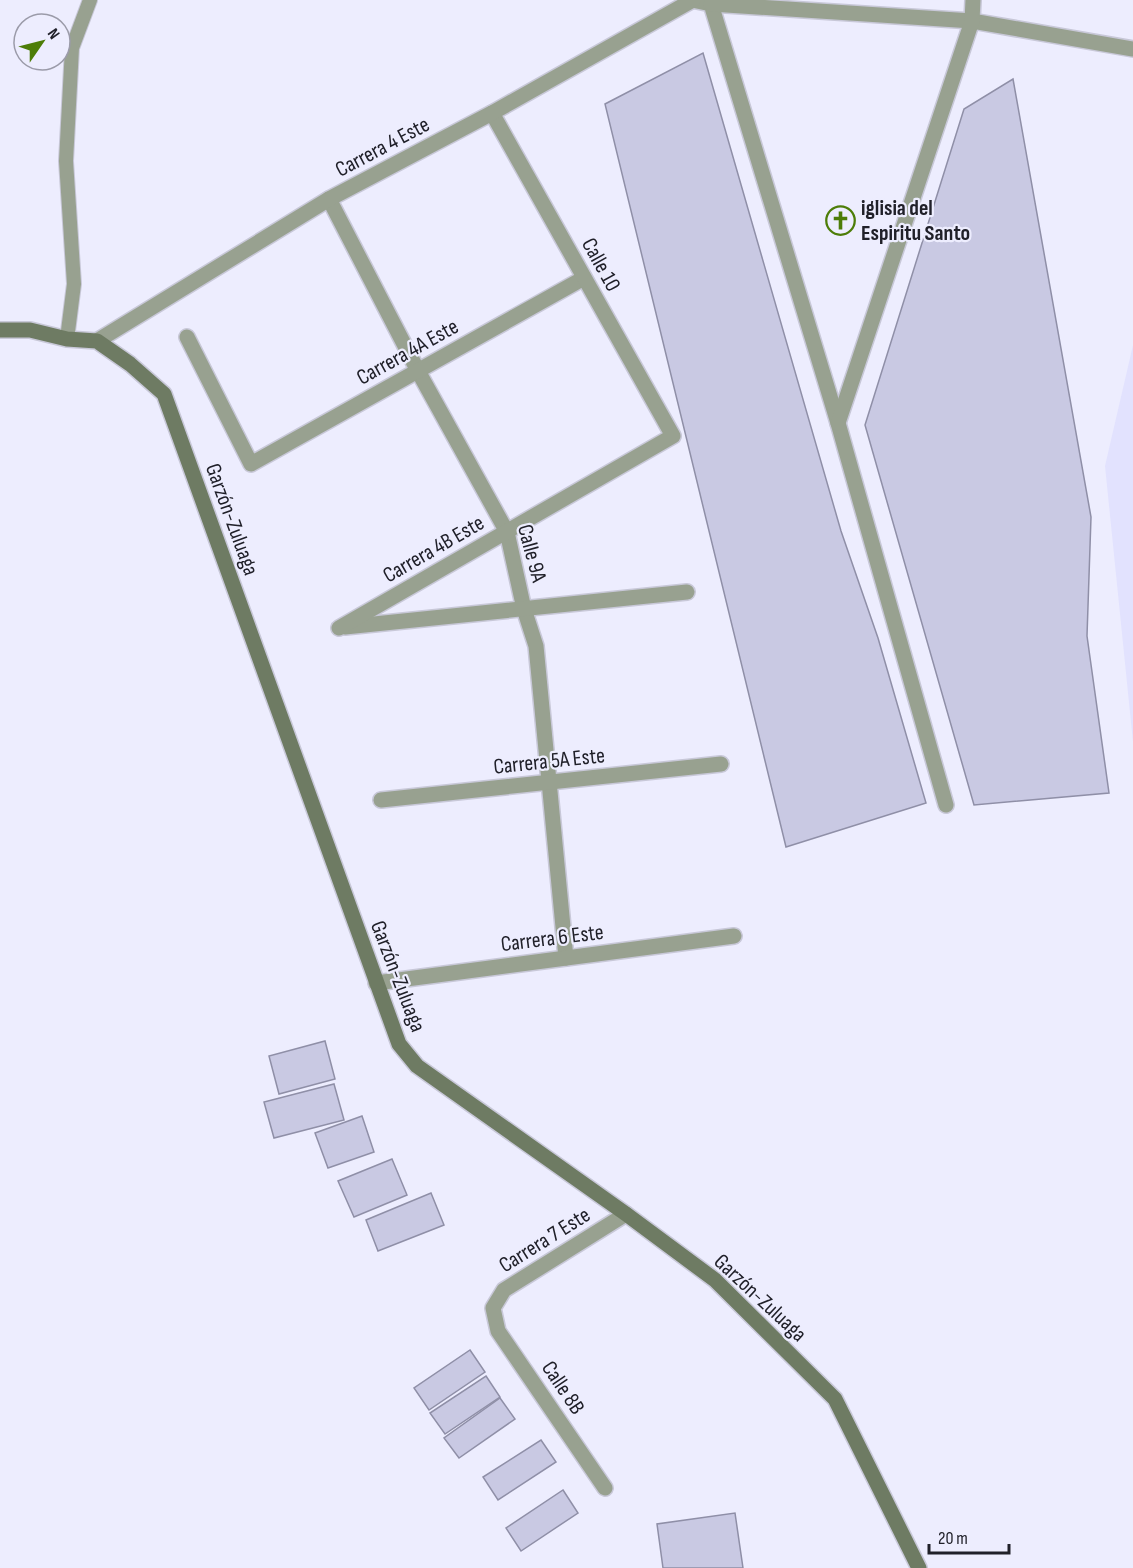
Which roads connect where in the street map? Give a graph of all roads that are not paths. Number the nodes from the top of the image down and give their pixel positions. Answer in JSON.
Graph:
{"nodes":[{"id":1,"x":90,"y":0,"type":"edge"},
{"id":2,"x":692,"y":0,"type":"edge"},
{"id":3,"x":973,"y":0,"type":"edge"},
{"id":4,"x":711,"y":4,"type":"junction"},
{"id":5,"x":972,"y":21,"type":"junction"},
{"id":6,"x":1133,"y":50,"type":"edge"},
{"id":7,"x":492,"y":113,"type":"junction"},
{"id":8,"x":329,"y":200,"type":"junction"},
{"id":9,"x":584,"y":278,"type":"junction"},
{"id":10,"x":0,"y":330,"type":"edge"},
{"id":11,"x":187,"y":337,"type":"dead end"},
{"id":12,"x":66,"y":339,"type":"junction"},
{"id":13,"x":97,"y":341,"type":"junction"},
{"id":14,"x":418,"y":371,"type":"junction"},
{"id":15,"x":838,"y":423,"type":"junction"},
{"id":16,"x":673,"y":436,"type":"joint"},
{"id":17,"x":507,"y":532,"type":"junction"},
{"id":18,"x":687,"y":592,"type":"dead end"},
{"id":19,"x":524,"y":609,"type":"junction"},
{"id":20,"x":721,"y":764,"type":"dead end"},
{"id":21,"x":549,"y":782,"type":"junction"},
{"id":22,"x":381,"y":800,"type":"dead end"},
{"id":23,"x":946,"y":805,"type":"dead end"},
{"id":24,"x":734,"y":936,"type":"dead end"},
{"id":25,"x":566,"y":958,"type":"junction"},
{"id":26,"x":376,"y":983,"type":"junction"},
{"id":27,"x":626,"y":1214,"type":"junction"},
{"id":28,"x":493,"y":1308,"type":"joint"},
{"id":29,"x":605,"y":1488,"type":"dead end"},
{"id":30,"x":919,"y":1568,"type":"edge"}],
"edges":[{"from":1,"to":12,"type":"lane"},
{"from":2,"to":4,"type":"street"},
{"from":2,"to":7,"type":"street","name":"Carrera 4 Este"},
{"from":3,"to":5,"type":"street"},
{"from":4,"to":5,"type":"street"},
{"from":4,"to":15,"type":"street"},
{"from":5,"to":6,"type":"street"},
{"from":5,"to":15,"type":"street"},
{"from":7,"to":8,"type":"street","name":"Carrera 4 Este"},
{"from":7,"to":9,"type":"street","name":"Calle 10"},
{"from":8,"to":13,"type":"street","name":"Carrera 4 Este"},
{"from":8,"to":14,"type":"street","name":"Calle 9A"},
{"from":9,"to":14,"type":"street","name":"Carrera 4A Este"},
{"from":9,"to":16,"type":"street","name":"Calle 10"},
{"from":10,"to":12,"type":"main road"},
{"from":11,"to":14,"type":"street","name":"Carrera 4A Este"},
{"from":12,"to":13,"type":"main road"},
{"from":13,"to":26,"type":"main road","name":"Garzón-Zuluaga"},
{"from":14,"to":17,"type":"street","name":"Calle 9A"},
{"from":15,"to":23,"type":"street"},
{"from":16,"to":17,"type":"street","name":"Carrera 4B Este"},
{"from":17,"to":19,"type":"street","name":"Calle 9A"},
{"from":17,"to":19,"type":"street","name":"Carrera 4B Este"},
{"from":18,"to":19,"type":"street"},
{"from":19,"to":21,"type":"street","name":"Calle 9A"},
{"from":20,"to":21,"type":"street","name":"Carrera 5A Este"},
{"from":21,"to":22,"type":"street","name":"Carrera 5A Este"},
{"from":21,"to":25,"type":"street","name":"Calle 9A"},
{"from":24,"to":25,"type":"street","name":"Carrera 6 Este"},
{"from":25,"to":26,"type":"street","name":"Carrera 6 Este"},
{"from":26,"to":27,"type":"main road","name":"Garzón-Zuluaga"},
{"from":27,"to":28,"type":"street","name":"Carrera 7 Este"},
{"from":27,"to":30,"type":"main road","name":"Garzón-Zuluaga"},
{"from":28,"to":29,"type":"street","name":"Calle 8B"}]}
